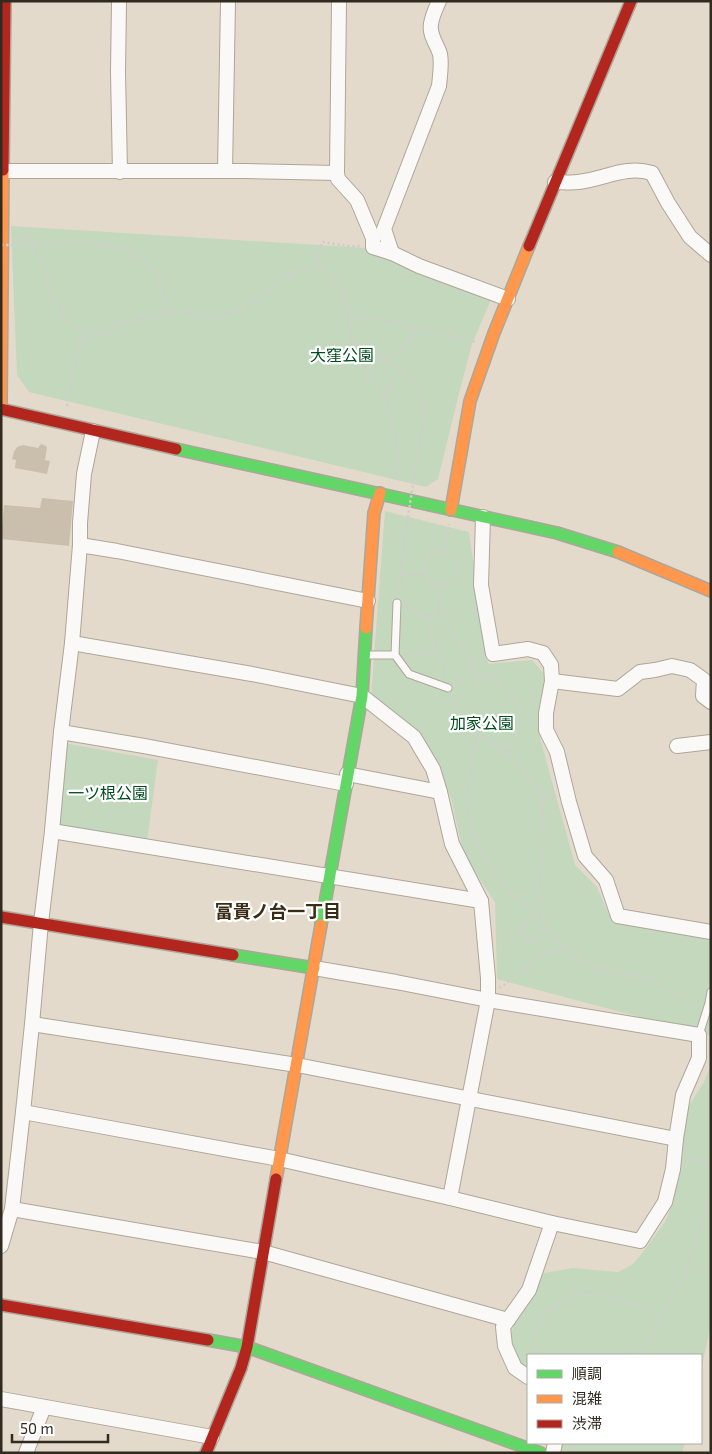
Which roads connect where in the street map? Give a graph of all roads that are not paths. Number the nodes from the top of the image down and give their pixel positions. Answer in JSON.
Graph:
{"nodes":[{"id":1,"x":5,"y":1,"type":"edge"},
{"id":2,"x":119,"y":1,"type":"edge"},
{"id":3,"x":228,"y":1,"type":"edge"},
{"id":4,"x":339,"y":1,"type":"edge"},
{"id":5,"x":439,"y":1,"type":"edge"},
{"id":6,"x":631,"y":1,"type":"edge"},
{"id":7,"x":4,"y":170,"type":"junction"},
{"id":8,"x":224,"y":171,"type":"junction"},
{"id":9,"x":120,"y":172,"type":"junction"},
{"id":10,"x":337,"y":173,"type":"junction"},
{"id":11,"x":555,"y":182,"type":"junction"},
{"id":12,"x":392,"y":253,"type":"junction"},
{"id":13,"x":710,"y":253,"type":"edge"},
{"id":14,"x":508,"y":299,"type":"junction"},
{"id":15,"x":1,"y":405,"type":"edge"},
{"id":16,"x":1,"y":409,"type":"edge"},
{"id":17,"x":93,"y":431,"type":"junction"},
{"id":18,"x":380,"y":493,"type":"junction"},
{"id":19,"x":450,"y":510,"type":"junction"},
{"id":20,"x":483,"y":517,"type":"junction"},
{"id":21,"x":80,"y":545,"type":"junction"},
{"id":22,"x":711,"y":591,"type":"edge"},
{"id":23,"x":368,"y":601,"type":"junction"},
{"id":24,"x":397,"y":603,"type":"road end"},
{"id":25,"x":72,"y":643,"type":"junction"},
{"id":26,"x":365,"y":655,"type":"junction"},
{"id":27,"x":395,"y":655,"type":"junction"},
{"id":28,"x":552,"y":681,"type":"junction"},
{"id":29,"x":448,"y":688,"type":"road end"},
{"id":30,"x":362,"y":696,"type":"junction"},
{"id":31,"x":711,"y":702,"type":"edge"},
{"id":32,"x":61,"y":732,"type":"junction"},
{"id":33,"x":711,"y":742,"type":"edge"},
{"id":34,"x":678,"y":746,"type":"dead end"},
{"id":35,"x":347,"y":779,"type":"junction"},
{"id":36,"x":440,"y":792,"type":"junction"},
{"id":37,"x":52,"y":831,"type":"junction"},
{"id":38,"x":330,"y":876,"type":"junction"},
{"id":39,"x":481,"y":901,"type":"junction"},
{"id":40,"x":1,"y":916,"type":"edge"},
{"id":41,"x":41,"y":923,"type":"junction"},
{"id":42,"x":711,"y":932,"type":"edge"},
{"id":43,"x":314,"y":968,"type":"junction"},
{"id":44,"x":711,"y":992,"type":"edge"},
{"id":45,"x":488,"y":997,"type":"junction"},
{"id":46,"x":32,"y":1024,"type":"junction"},
{"id":47,"x":699,"y":1036,"type":"junction"},
{"id":48,"x":297,"y":1066,"type":"junction"},
{"id":49,"x":470,"y":1098,"type":"junction"},
{"id":50,"x":23,"y":1112,"type":"junction"},
{"id":51,"x":676,"y":1139,"type":"junction"},
{"id":52,"x":279,"y":1159,"type":"junction"},
{"id":53,"x":450,"y":1198,"type":"junction"},
{"id":54,"x":12,"y":1209,"type":"junction"},
{"id":55,"x":552,"y":1223,"type":"junction"},
{"id":56,"x":1,"y":1246,"type":"edge"},
{"id":57,"x":263,"y":1252,"type":"junction"},
{"id":58,"x":1,"y":1305,"type":"edge"},
{"id":59,"x":508,"y":1320,"type":"junction"},
{"id":60,"x":247,"y":1346,"type":"junction"},
{"id":61,"x":527,"y":1376,"type":"edge"},
{"id":62,"x":1,"y":1399,"type":"edge"},
{"id":63,"x":44,"y":1407,"type":"junction"},
{"id":64,"x":212,"y":1437,"type":"junction"},
{"id":65,"x":26,"y":1453,"type":"edge"},
{"id":66,"x":206,"y":1453,"type":"edge"},
{"id":67,"x":541,"y":1453,"type":"edge"}],
"edges":[{"from":1,"to":7,"type":"street"},
{"from":2,"to":9,"type":"street"},
{"from":3,"to":8,"type":"street"},
{"from":4,"to":10,"type":"street"},
{"from":5,"to":12,"type":"street"},
{"from":6,"to":11,"type":"street"},
{"from":7,"to":9,"type":"street"},
{"from":7,"to":15,"type":"street"},
{"from":8,"to":9,"type":"street"},
{"from":8,"to":10,"type":"street"},
{"from":10,"to":12,"type":"street"},
{"from":11,"to":13,"type":"street"},
{"from":11,"to":14,"type":"street"},
{"from":12,"to":14,"type":"street"},
{"from":14,"to":19,"type":"street"},
{"from":16,"to":17,"type":"street"},
{"from":17,"to":18,"type":"street"},
{"from":17,"to":21,"type":"street"},
{"from":18,"to":19,"type":"street"},
{"from":18,"to":23,"type":"street"},
{"from":19,"to":20,"type":"street"},
{"from":20,"to":22,"type":"street"},
{"from":20,"to":28,"type":"street"},
{"from":21,"to":23,"type":"street"},
{"from":21,"to":25,"type":"street"},
{"from":23,"to":26,"type":"street"},
{"from":24,"to":27,"type":"lane"},
{"from":25,"to":30,"type":"street"},
{"from":25,"to":32,"type":"street"},
{"from":26,"to":27,"type":"lane"},
{"from":26,"to":30,"type":"street"},
{"from":27,"to":29,"type":"lane"},
{"from":28,"to":31,"type":"street"},
{"from":28,"to":42,"type":"street"},
{"from":30,"to":35,"type":"street"},
{"from":30,"to":36,"type":"street"},
{"from":32,"to":35,"type":"street"},
{"from":32,"to":37,"type":"street"},
{"from":33,"to":34,"type":"street"},
{"from":35,"to":36,"type":"street"},
{"from":35,"to":38,"type":"street"},
{"from":36,"to":39,"type":"street"},
{"from":37,"to":38,"type":"street"},
{"from":37,"to":41,"type":"street"},
{"from":38,"to":39,"type":"street"},
{"from":38,"to":43,"type":"street"},
{"from":39,"to":45,"type":"street"},
{"from":40,"to":41,"type":"street"},
{"from":41,"to":43,"type":"street"},
{"from":41,"to":46,"type":"street"},
{"from":43,"to":45,"type":"street"},
{"from":43,"to":48,"type":"street"},
{"from":44,"to":47,"type":"lane"},
{"from":45,"to":47,"type":"street"},
{"from":45,"to":49,"type":"street"},
{"from":46,"to":48,"type":"street"},
{"from":46,"to":50,"type":"street"},
{"from":47,"to":51,"type":"street"},
{"from":48,"to":49,"type":"street"},
{"from":48,"to":52,"type":"street"},
{"from":49,"to":51,"type":"street"},
{"from":49,"to":53,"type":"street"},
{"from":50,"to":52,"type":"street"},
{"from":50,"to":54,"type":"street"},
{"from":51,"to":55,"type":"street"},
{"from":52,"to":53,"type":"street"},
{"from":52,"to":57,"type":"street"},
{"from":53,"to":55,"type":"street"},
{"from":54,"to":56,"type":"street"},
{"from":54,"to":57,"type":"street"},
{"from":55,"to":59,"type":"street"},
{"from":57,"to":59,"type":"street"},
{"from":57,"to":60,"type":"street"},
{"from":58,"to":60,"type":"street"},
{"from":59,"to":61,"type":"street"},
{"from":60,"to":64,"type":"street"},
{"from":60,"to":67,"type":"street"},
{"from":62,"to":63,"type":"street"},
{"from":63,"to":64,"type":"street"},
{"from":63,"to":65,"type":"street"},
{"from":64,"to":66,"type":"street"}]}
